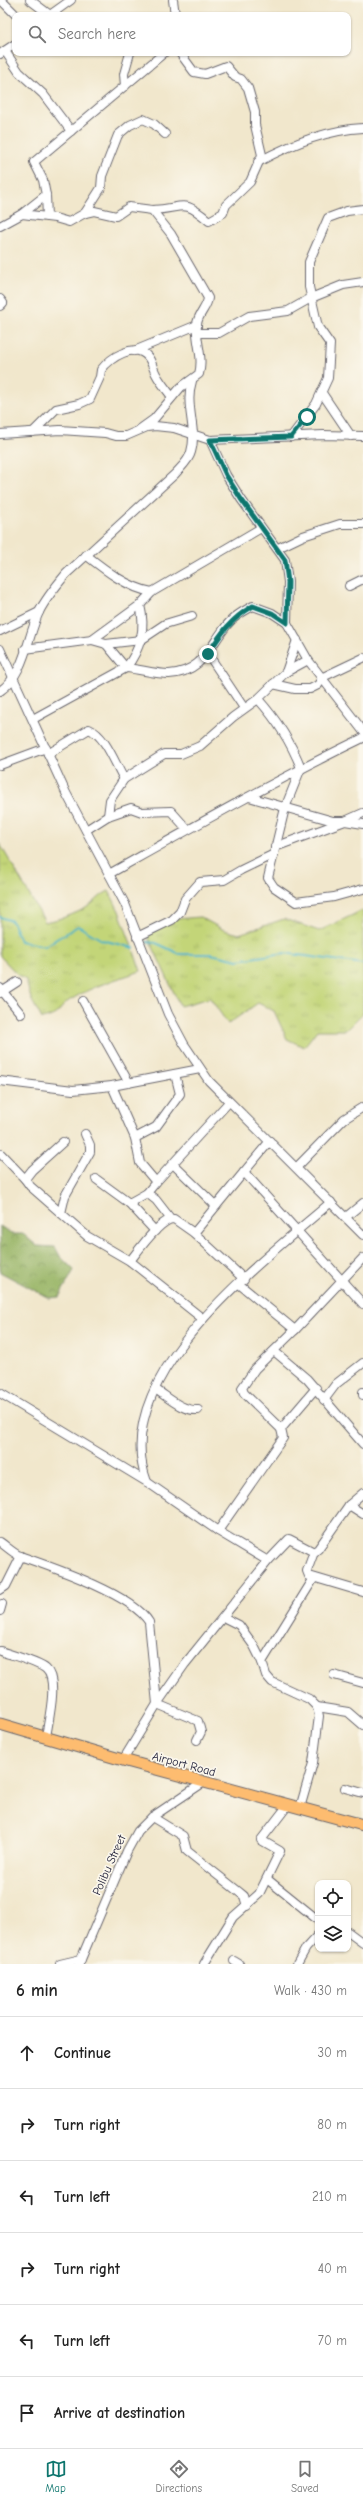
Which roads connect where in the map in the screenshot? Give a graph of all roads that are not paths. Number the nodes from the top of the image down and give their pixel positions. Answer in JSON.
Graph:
{"nodes":[{"id":1,"x":1,"y":0,"type":"edge"},
{"id":2,"x":30,"y":0,"type":"edge"},
{"id":3,"x":70,"y":0,"type":"edge"},
{"id":4,"x":173,"y":0,"type":"edge"},
{"id":5,"x":13,"y":12,"type":"edge"},
{"id":6,"x":46,"y":12,"type":"edge"},
{"id":7,"x":54,"y":12,"type":"edge"},
{"id":8,"x":175,"y":12,"type":"edge"},
{"id":9,"x":12,"y":46,"type":"edge"},
{"id":10,"x":3,"y":53,"type":"edge"},
{"id":11,"x":129,"y":56,"type":"edge"},
{"id":12,"x":160,"y":56,"type":"edge"},
{"id":13,"x":182,"y":56,"type":"edge"},
{"id":14,"x":125,"y":86,"type":"junction"},
{"id":15,"x":363,"y":128,"type":"edge"},
{"id":16,"x":71,"y":131,"type":"junction"},
{"id":17,"x":165,"y":134,"type":"dead end"},
{"id":18,"x":257,"y":163,"type":"junction"},
{"id":19,"x":46,"y":195,"type":"junction"},
{"id":20,"x":363,"y":209,"type":"edge"},
{"id":21,"x":152,"y":210,"type":"junction"},
{"id":22,"x":85,"y":213,"type":"junction"},
{"id":23,"x":22,"y":214,"type":"junction"},
{"id":24,"x":47,"y":217,"type":"junction"},
{"id":25,"x":0,"y":226,"type":"edge"},
{"id":26,"x":363,"y":282,"type":"edge"},
{"id":27,"x":311,"y":298,"type":"junction"},
{"id":28,"x":0,"y":299,"type":"edge"},
{"id":29,"x":0,"y":306,"type":"edge"},
{"id":30,"x":198,"y":329,"type":"junction"},
{"id":31,"x":133,"y":351,"type":"junction"},
{"id":32,"x":192,"y":381,"type":"junction"},
{"id":33,"x":322,"y":393,"type":"junction"},
{"id":34,"x":173,"y":395,"type":"junction"},
{"id":35,"x":188,"y":395,"type":"junction"},
{"id":36,"x":140,"y":429,"type":"junction"},
{"id":37,"x":33,"y":432,"type":"junction"},
{"id":38,"x":0,"y":434,"type":"edge"},
{"id":39,"x":193,"y":434,"type":"junction"},
{"id":40,"x":351,"y":436,"type":"junction"},
{"id":41,"x":291,"y":437,"type":"junction"},
{"id":42,"x":362,"y":438,"type":"edge"},
{"id":43,"x":210,"y":440,"type":"junction"},
{"id":44,"x":363,"y":524,"type":"edge"},
{"id":45,"x":261,"y":528,"type":"junction"},
{"id":46,"x":278,"y":548,"type":"junction"},
{"id":47,"x":86,"y":555,"type":"junction"},
{"id":48,"x":363,"y":579,"type":"edge"},
{"id":49,"x":349,"y":586,"type":"dead end"},
{"id":50,"x":152,"y":592,"type":"junction"},
{"id":51,"x":140,"y":605,"type":"junction"},
{"id":52,"x":39,"y":612,"type":"junction"},
{"id":53,"x":192,"y":616,"type":"dead end"},
{"id":54,"x":287,"y":623,"type":"junction"},
{"id":55,"x":0,"y":631,"type":"edge"},
{"id":56,"x":92,"y":640,"type":"junction"},
{"id":57,"x":141,"y":640,"type":"junction"},
{"id":58,"x":297,"y":640,"type":"junction"},
{"id":59,"x":106,"y":644,"type":"junction"},
{"id":60,"x":0,"y":649,"type":"edge"},
{"id":61,"x":25,"y":649,"type":"junction"},
{"id":62,"x":208,"y":654,"type":"junction"},
{"id":63,"x":363,"y":658,"type":"edge"},
{"id":64,"x":308,"y":660,"type":"junction"},
{"id":65,"x":126,"y":668,"type":"junction"},
{"id":66,"x":286,"y":672,"type":"junction"},
{"id":67,"x":323,"y":677,"type":"junction"},
{"id":68,"x":14,"y":679,"type":"junction"},
{"id":69,"x":273,"y":684,"type":"junction"},
{"id":70,"x":0,"y":691,"type":"edge"},
{"id":71,"x":258,"y":699,"type":"junction"},
{"id":72,"x":244,"y":708,"type":"junction"},
{"id":73,"x":33,"y":719,"type":"junction"},
{"id":74,"x":363,"y":731,"type":"edge"},
{"id":75,"x":363,"y":738,"type":"edge"},
{"id":76,"x":47,"y":751,"type":"junction"},
{"id":77,"x":0,"y":765,"type":"edge"},
{"id":78,"x":301,"y":768,"type":"junction"},
{"id":79,"x":124,"y":779,"type":"junction"},
{"id":80,"x":249,"y":797,"type":"junction"},
{"id":81,"x":285,"y":808,"type":"junction"},
{"id":82,"x":363,"y":813,"type":"edge"},
{"id":83,"x":108,"y":816,"type":"junction"},
{"id":84,"x":345,"y":821,"type":"junction"},
{"id":85,"x":363,"y":824,"type":"edge"},
{"id":86,"x":187,"y":829,"type":"junction"},
{"id":87,"x":86,"y":830,"type":"junction"},
{"id":88,"x":274,"y":851,"type":"junction"},
{"id":89,"x":109,"y":874,"type":"junction"},
{"id":90,"x":363,"y":889,"type":"edge"},
{"id":91,"x":137,"y":937,"type":"junction"},
{"id":92,"x":17,"y":982,"type":"dead end"},
{"id":93,"x":1,"y":991,"type":"edge"},
{"id":94,"x":83,"y":1001,"type":"dead end"},
{"id":95,"x":21,"y":1014,"type":"dead end"},
{"id":96,"x":200,"y":1069,"type":"junction"},
{"id":97,"x":175,"y":1074,"type":"junction"},
{"id":98,"x":0,"y":1081,"type":"edge"},
{"id":99,"x":129,"y":1083,"type":"junction"},
{"id":100,"x":112,"y":1086,"type":"junction"},
{"id":101,"x":229,"y":1102,"type":"junction"},
{"id":102,"x":363,"y":1107,"type":"edge"},
{"id":103,"x":86,"y":1134,"type":"dead end"},
{"id":104,"x":135,"y":1138,"type":"junction"},
{"id":105,"x":270,"y":1141,"type":"junction"},
{"id":106,"x":63,"y":1142,"type":"dead end"},
{"id":107,"x":1,"y":1154,"type":"edge"},
{"id":108,"x":174,"y":1165,"type":"junction"},
{"id":109,"x":297,"y":1167,"type":"junction"},
{"id":110,"x":244,"y":1172,"type":"junction"},
{"id":111,"x":25,"y":1180,"type":"junction"},
{"id":112,"x":96,"y":1180,"type":"dead end"},
{"id":113,"x":156,"y":1182,"type":"junction"},
{"id":114,"x":147,"y":1193,"type":"junction"},
{"id":115,"x":331,"y":1202,"type":"junction"},
{"id":116,"x":129,"y":1203,"type":"junction"},
{"id":117,"x":363,"y":1203,"type":"edge"},
{"id":118,"x":216,"y":1206,"type":"junction"},
{"id":119,"x":61,"y":1213,"type":"junction"},
{"id":120,"x":346,"y":1217,"type":"junction"},
{"id":121,"x":170,"y":1218,"type":"junction"},
{"id":122,"x":299,"y":1230,"type":"junction"},
{"id":123,"x":155,"y":1231,"type":"junction"},
{"id":124,"x":194,"y":1233,"type":"junction"},
{"id":125,"x":363,"y":1236,"type":"edge"},
{"id":126,"x":363,"y":1258,"type":"edge"},
{"id":127,"x":130,"y":1261,"type":"junction"},
{"id":128,"x":242,"y":1281,"type":"junction"},
{"id":129,"x":341,"y":1282,"type":"junction"},
{"id":130,"x":363,"y":1304,"type":"edge"},
{"id":131,"x":203,"y":1320,"type":"junction"},
{"id":132,"x":295,"y":1330,"type":"junction"},
{"id":133,"x":274,"y":1351,"type":"junction"},
{"id":134,"x":363,"y":1363,"type":"edge"},
{"id":135,"x":316,"y":1388,"type":"junction"},
{"id":136,"x":155,"y":1389,"type":"junction"},
{"id":137,"x":0,"y":1393,"type":"edge"},
{"id":138,"x":324,"y":1400,"type":"junction"},
{"id":139,"x":198,"y":1410,"type":"dead end"},
{"id":140,"x":281,"y":1429,"type":"junction"},
{"id":141,"x":363,"y":1444,"type":"edge"},
{"id":142,"x":147,"y":1482,"type":"junction"},
{"id":143,"x":363,"y":1493,"type":"edge"},
{"id":144,"x":349,"y":1505,"type":"junction"},
{"id":145,"x":363,"y":1514,"type":"edge"},
{"id":146,"x":218,"y":1531,"type":"junction"},
{"id":147,"x":0,"y":1542,"type":"edge"},
{"id":148,"x":314,"y":1552,"type":"junction"},
{"id":149,"x":21,"y":1556,"type":"junction"},
{"id":150,"x":268,"y":1561,"type":"junction"},
{"id":151,"x":314,"y":1578,"type":"junction"},
{"id":152,"x":0,"y":1590,"type":"edge"},
{"id":153,"x":363,"y":1592,"type":"edge"},
{"id":154,"x":224,"y":1618,"type":"junction"},
{"id":155,"x":0,"y":1652,"type":"edge"},
{"id":156,"x":262,"y":1662,"type":"junction"},
{"id":157,"x":334,"y":1674,"type":"dead end"},
{"id":158,"x":363,"y":1683,"type":"edge"},
{"id":159,"x":157,"y":1704,"type":"junction"},
{"id":160,"x":317,"y":1708,"type":"junction"},
{"id":161,"x":0,"y":1724,"type":"edge"},
{"id":162,"x":363,"y":1726,"type":"edge"},
{"id":163,"x":46,"y":1737,"type":"junction"},
{"id":164,"x":197,"y":1740,"type":"dead end"},
{"id":165,"x":123,"y":1760,"type":"junction"},
{"id":166,"x":204,"y":1782,"type":"junction"},
{"id":167,"x":345,"y":1788,"type":"dead end"},
{"id":168,"x":363,"y":1793,"type":"edge"},
{"id":169,"x":288,"y":1805,"type":"junction"},
{"id":170,"x":300,"y":1808,"type":"junction"},
{"id":171,"x":152,"y":1817,"type":"junction"},
{"id":172,"x":363,"y":1825,"type":"edge"},
{"id":173,"x":267,"y":1880,"type":"junction"},
{"id":174,"x":247,"y":1906,"type":"junction"},
{"id":175,"x":315,"y":1918,"type":"edge"},
{"id":176,"x":351,"y":1934,"type":"edge"},
{"id":177,"x":315,"y":1938,"type":"edge"},
{"id":178,"x":363,"y":1943,"type":"edge"},
{"id":179,"x":80,"y":1962,"type":"edge"},
{"id":180,"x":60,"y":1964,"type":"edge"},
{"id":181,"x":204,"y":1964,"type":"edge"},
{"id":182,"x":297,"y":1964,"type":"edge"}],
"edges":[{"from":1,"to":5,"type":"street"},
{"from":2,"to":6,"type":"street"},
{"from":3,"to":7,"type":"street"},
{"from":4,"to":8,"type":"street"},
{"from":9,"to":10,"type":"street"},
{"from":10,"to":16,"type":"street"},
{"from":11,"to":14,"type":"street"},
{"from":12,"to":14,"type":"street"},
{"from":13,"to":18,"type":"street"},
{"from":14,"to":16,"type":"street"},
{"from":15,"to":18,"type":"street"},
{"from":16,"to":19,"type":"street"},
{"from":17,"to":22,"type":"street"},
{"from":18,"to":21,"type":"street"},
{"from":19,"to":23,"type":"street"},
{"from":19,"to":24,"type":"street"},
{"from":20,"to":27,"type":"street"},
{"from":21,"to":22,"type":"street"},
{"from":21,"to":30,"type":"street"},
{"from":22,"to":24,"type":"street"},
{"from":23,"to":24,"type":"street"},
{"from":23,"to":25,"type":"street"},
{"from":26,"to":27,"type":"street"},
{"from":27,"to":30,"type":"street"},
{"from":27,"to":33,"type":"street"},
{"from":28,"to":29,"type":"street"},
{"from":30,"to":31,"type":"street"},
{"from":30,"to":32,"type":"street"},
{"from":31,"to":34,"type":"street"},
{"from":31,"to":37,"type":"street"},
{"from":32,"to":34,"type":"street"},
{"from":32,"to":35,"type":"street"},
{"from":33,"to":40,"type":"street"},
{"from":33,"to":41,"type":"street"},
{"from":34,"to":35,"type":"street"},
{"from":34,"to":36,"type":"street"},
{"from":35,"to":39,"type":"street"},
{"from":36,"to":37,"type":"street"},
{"from":36,"to":39,"type":"street"},
{"from":37,"to":38,"type":"street"},
{"from":39,"to":43,"type":"street"},
{"from":39,"to":47,"type":"street"},
{"from":40,"to":41,"type":"street"},
{"from":40,"to":42,"type":"street"},
{"from":41,"to":43,"type":"street"},
{"from":43,"to":45,"type":"street"},
{"from":44,"to":46,"type":"street"},
{"from":45,"to":46,"type":"street"},
{"from":45,"to":50,"type":"street"},
{"from":46,"to":54,"type":"street"},
{"from":47,"to":50,"type":"street"},
{"from":47,"to":52,"type":"street"},
{"from":48,"to":49,"type":"street"},
{"from":50,"to":51,"type":"street"},
{"from":51,"to":56,"type":"street"},
{"from":51,"to":57,"type":"street"},
{"from":52,"to":55,"type":"street"},
{"from":52,"to":61,"type":"street"},
{"from":53,"to":57,"type":"street"},
{"from":54,"to":58,"type":"street"},
{"from":54,"to":62,"type":"street"},
{"from":56,"to":59,"type":"street"},
{"from":56,"to":61,"type":"street"},
{"from":57,"to":59,"type":"street"},
{"from":57,"to":65,"type":"street"},
{"from":58,"to":64,"type":"street"},
{"from":58,"to":66,"type":"street"},
{"from":59,"to":65,"type":"street"},
{"from":60,"to":68,"type":"street"},
{"from":61,"to":68,"type":"street"},
{"from":62,"to":65,"type":"street"},
{"from":62,"to":72,"type":"street"},
{"from":63,"to":67,"type":"street"},
{"from":64,"to":66,"type":"street"},
{"from":64,"to":67,"type":"street"},
{"from":65,"to":73,"type":"street"},
{"from":66,"to":69,"type":"street"},
{"from":67,"to":69,"type":"street"},
{"from":67,"to":74,"type":"street"},
{"from":68,"to":70,"type":"street"},
{"from":68,"to":73,"type":"street"},
{"from":69,"to":71,"type":"street"},
{"from":71,"to":72,"type":"street"},
{"from":71,"to":78,"type":"street"},
{"from":72,"to":79,"type":"street"},
{"from":73,"to":76,"type":"street"},
{"from":75,"to":78,"type":"street"},
{"from":76,"to":77,"type":"street"},
{"from":76,"to":79,"type":"street"},
{"from":76,"to":87,"type":"street"},
{"from":78,"to":80,"type":"street"},
{"from":78,"to":81,"type":"street"},
{"from":79,"to":83,"type":"street"},
{"from":80,"to":81,"type":"street"},
{"from":80,"to":86,"type":"street"},
{"from":81,"to":84,"type":"street"},
{"from":81,"to":88,"type":"street"},
{"from":82,"to":84,"type":"street"},
{"from":83,"to":86,"type":"street"},
{"from":83,"to":87,"type":"street"},
{"from":84,"to":85,"type":"street"},
{"from":84,"to":88,"type":"street"},
{"from":86,"to":89,"type":"street"},
{"from":87,"to":89,"type":"street"},
{"from":88,"to":90,"type":"street"},
{"from":88,"to":91,"type":"street"},
{"from":89,"to":91,"type":"street"},
{"from":91,"to":96,"type":"street"},
{"from":92,"to":93,"type":"street"},
{"from":93,"to":95,"type":"street"},
{"from":94,"to":99,"type":"street"},
{"from":96,"to":97,"type":"street"},
{"from":96,"to":101,"type":"street"},
{"from":97,"to":99,"type":"street"},
{"from":97,"to":104,"type":"street"},
{"from":98,"to":100,"type":"street"},
{"from":99,"to":100,"type":"street"},
{"from":100,"to":104,"type":"street"},
{"from":101,"to":105,"type":"street"},
{"from":101,"to":108,"type":"street"},
{"from":102,"to":109,"type":"street"},
{"from":103,"to":119,"type":"street"},
{"from":104,"to":113,"type":"street"},
{"from":105,"to":109,"type":"street"},
{"from":105,"to":110,"type":"street"},
{"from":106,"to":111,"type":"street"},
{"from":107,"to":111,"type":"street"},
{"from":108,"to":113,"type":"street"},
{"from":108,"to":118,"type":"street"},
{"from":109,"to":115,"type":"street"},
{"from":110,"to":118,"type":"street"},
{"from":110,"to":122,"type":"street"},
{"from":111,"to":119,"type":"street"},
{"from":112,"to":116,"type":"street"},
{"from":113,"to":114,"type":"street"},
{"from":114,"to":116,"type":"street"},
{"from":114,"to":121,"type":"street"},
{"from":115,"to":120,"type":"street"},
{"from":115,"to":122,"type":"street"},
{"from":116,"to":123,"type":"street"},
{"from":117,"to":120,"type":"street"},
{"from":118,"to":124,"type":"street"},
{"from":119,"to":127,"type":"street"},
{"from":120,"to":125,"type":"street"},
{"from":121,"to":123,"type":"street"},
{"from":121,"to":124,"type":"street"},
{"from":122,"to":128,"type":"street"},
{"from":122,"to":129,"type":"street"},
{"from":123,"to":127,"type":"street"},
{"from":124,"to":128,"type":"street"},
{"from":126,"to":129,"type":"street"},
{"from":127,"to":131,"type":"street"},
{"from":128,"to":131,"type":"street"},
{"from":128,"to":132,"type":"street"},
{"from":129,"to":130,"type":"street"},
{"from":129,"to":132,"type":"street"},
{"from":131,"to":136,"type":"street"},
{"from":132,"to":133,"type":"street"},
{"from":133,"to":135,"type":"street"},
{"from":133,"to":140,"type":"street"},
{"from":134,"to":138,"type":"street"},
{"from":135,"to":138,"type":"street"},
{"from":135,"to":140,"type":"street"},
{"from":136,"to":139,"type":"street"},
{"from":136,"to":142,"type":"street"},
{"from":137,"to":142,"type":"street"},
{"from":138,"to":141,"type":"street"},
{"from":140,"to":146,"type":"street"},
{"from":142,"to":146,"type":"street"},
{"from":143,"to":144,"type":"street"},
{"from":144,"to":145,"type":"street"},
{"from":144,"to":148,"type":"street"},
{"from":146,"to":150,"type":"street"},
{"from":147,"to":149,"type":"street"},
{"from":148,"to":150,"type":"street"},
{"from":148,"to":151,"type":"street"},
{"from":149,"to":152,"type":"street"},
{"from":149,"to":159,"type":"street"},
{"from":150,"to":154,"type":"street"},
{"from":151,"to":153,"type":"street"},
{"from":151,"to":156,"type":"street"},
{"from":154,"to":156,"type":"street"},
{"from":154,"to":159,"type":"street"},
{"from":155,"to":163,"type":"street"},
{"from":156,"to":160,"type":"street"},
{"from":157,"to":158,"type":"street"},
{"from":159,"to":164,"type":"street"},
{"from":159,"to":165,"type":"street"},
{"from":160,"to":162,"type":"street"},
{"from":160,"to":170,"type":"street"},
{"from":161,"to":163,"type":"highway","name":"Airport Road"},
{"from":163,"to":165,"type":"highway","name":"Airport Road"},
{"from":165,"to":166,"type":"highway","name":"Airport Road"},
{"from":166,"to":169,"type":"highway","name":"Airport Road"},
{"from":166,"to":171,"type":"street","name":"Polibu Street"},
{"from":167,"to":168,"type":"street"},
{"from":169,"to":170,"type":"highway","name":"Airport Road"},
{"from":169,"to":173,"type":"street"},
{"from":170,"to":172,"type":"highway","name":"Airport Road"},
{"from":171,"to":174,"type":"street"},
{"from":171,"to":179,"type":"street","name":"Polibu Street"},
{"from":173,"to":174,"type":"street"},
{"from":173,"to":175,"type":"street"},
{"from":174,"to":181,"type":"street"},
{"from":176,"to":178,"type":"street"},
{"from":177,"to":182,"type":"street"},
{"from":179,"to":180,"type":"street"}]}
